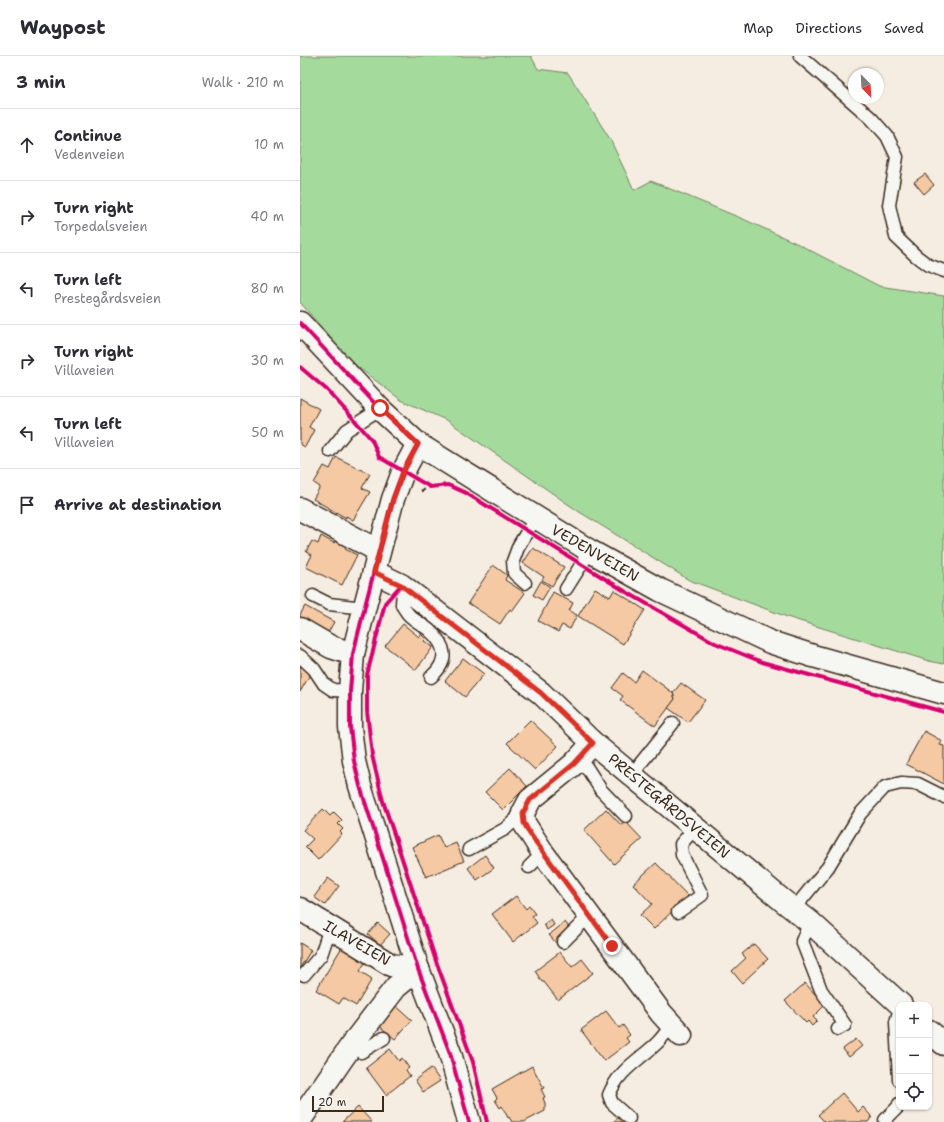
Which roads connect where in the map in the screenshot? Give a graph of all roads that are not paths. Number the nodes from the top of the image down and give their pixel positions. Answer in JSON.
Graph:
{"nodes":[{"id":1,"x":800,"y":56,"type":"edge"},
{"id":2,"x":944,"y":271,"type":"edge"},
{"id":3,"x":300,"y":322,"type":"edge"},
{"id":4,"x":380,"y":408,"type":"junction"},
{"id":5,"x":418,"y":444,"type":"junction"},
{"id":6,"x":330,"y":451,"type":"dead end"},
{"id":7,"x":300,"y":509,"type":"edge"},
{"id":8,"x":536,"y":518,"type":"junction"},
{"id":9,"x":379,"y":551,"type":"junction"},
{"id":10,"x":590,"y":551,"type":"junction"},
{"id":11,"x":374,"y":572,"type":"junction"},
{"id":12,"x":525,"y":582,"type":"dead end"},
{"id":13,"x":403,"y":587,"type":"junction"},
{"id":14,"x":566,"y":589,"type":"dead end"},
{"id":15,"x":313,"y":596,"type":"dead end"},
{"id":16,"x":364,"y":608,"type":"junction"},
{"id":17,"x":300,"y":628,"type":"edge"},
{"id":18,"x":354,"y":654,"type":"junction"},
{"id":19,"x":300,"y":656,"type":"edge"},
{"id":20,"x":431,"y":677,"type":"dead end"},
{"id":21,"x":350,"y":690,"type":"junction"},
{"id":22,"x":944,"y":693,"type":"edge"},
{"id":23,"x":673,"y":723,"type":"dead end"},
{"id":24,"x":587,"y":750,"type":"junction"},
{"id":25,"x":634,"y":777,"type":"junction"},
{"id":26,"x":944,"y":797,"type":"edge"},
{"id":27,"x":523,"y":813,"type":"junction"},
{"id":28,"x":626,"y":816,"type":"dead end"},
{"id":29,"x":695,"y":828,"type":"junction"},
{"id":30,"x":469,"y":849,"type":"dead end"},
{"id":31,"x":300,"y":909,"type":"edge"},
{"id":32,"x":678,"y":912,"type":"dead end"},
{"id":33,"x":589,"y":916,"type":"junction"},
{"id":34,"x":803,"y":916,"type":"junction"},
{"id":35,"x":330,"y":928,"type":"junction"},
{"id":36,"x":563,"y":942,"type":"dead end"},
{"id":37,"x":418,"y":969,"type":"junction"},
{"id":38,"x":304,"y":975,"type":"dead end"},
{"id":39,"x":898,"y":1002,"type":"edge"},
{"id":40,"x":838,"y":1029,"type":"dead end"},
{"id":41,"x":676,"y":1030,"type":"joint"},
{"id":42,"x":932,"y":1034,"type":"edge"},
{"id":43,"x":384,"y":1038,"type":"dead end"},
{"id":44,"x":897,"y":1038,"type":"edge"},
{"id":45,"x":353,"y":1043,"type":"junction"},
{"id":46,"x":944,"y":1044,"type":"edge"},
{"id":47,"x":899,"y":1074,"type":"edge"},
{"id":48,"x":896,"y":1109,"type":"edge"},
{"id":49,"x":629,"y":1118,"type":"dead end"},
{"id":50,"x":300,"y":1120,"type":"edge"},
{"id":51,"x":885,"y":1120,"type":"dead end"},
{"id":52,"x":469,"y":1122,"type":"edge"}],
"edges":[{"from":1,"to":2,"type":"lane"},
{"from":3,"to":4,"type":"street","name":"VEDENVEIEN"},
{"from":4,"to":5,"type":"street","name":"VEDENVEIEN"},
{"from":4,"to":6,"type":"lane"},
{"from":5,"to":8,"type":"street","name":"VEDENVEIEN"},
{"from":5,"to":9,"type":"street"},
{"from":7,"to":9,"type":"street"},
{"from":8,"to":10,"type":"street","name":"VEDENVEIEN"},
{"from":8,"to":12,"type":"lane"},
{"from":9,"to":11,"type":"street"},
{"from":10,"to":14,"type":"lane"},
{"from":10,"to":22,"type":"street","name":"VEDENVEIEN"},
{"from":11,"to":13,"type":"street","name":"PRESTEGÅRDSVEIEN"},
{"from":11,"to":16,"type":"street"},
{"from":13,"to":20,"type":"lane"},
{"from":13,"to":24,"type":"street","name":"PRESTEGÅRDSVEIEN"},
{"from":15,"to":16,"type":"lane"},
{"from":16,"to":18,"type":"street"},
{"from":17,"to":18,"type":"street"},
{"from":18,"to":21,"type":"street"},
{"from":19,"to":21,"type":"lane"},
{"from":21,"to":37,"type":"street"},
{"from":23,"to":25,"type":"lane"},
{"from":24,"to":25,"type":"street","name":"PRESTEGÅRDSVEIEN"},
{"from":24,"to":27,"type":"street"},
{"from":24,"to":28,"type":"lane"},
{"from":25,"to":29,"type":"street","name":"PRESTEGÅRDSVEIEN"},
{"from":26,"to":34,"type":"lane"},
{"from":27,"to":30,"type":"lane"},
{"from":27,"to":33,"type":"street"},
{"from":29,"to":32,"type":"lane"},
{"from":29,"to":34,"type":"street","name":"PRESTEGÅRDSVEIEN"},
{"from":31,"to":35,"type":"street","name":"ILAVEIEN"},
{"from":33,"to":36,"type":"lane"},
{"from":33,"to":41,"type":"street"},
{"from":34,"to":39,"type":"street","name":"PRESTEGÅRDSVEIEN"},
{"from":34,"to":40,"type":"lane"},
{"from":35,"to":37,"type":"street","name":"ILAVEIEN"},
{"from":35,"to":38,"type":"lane"},
{"from":37,"to":45,"type":"street"},
{"from":37,"to":52,"type":"street"},
{"from":41,"to":49,"type":"lane"},
{"from":42,"to":46,"type":"street"},
{"from":43,"to":45,"type":"lane"},
{"from":44,"to":47,"type":"lane"},
{"from":45,"to":50,"type":"street"},
{"from":48,"to":51,"type":"lane"}]}
